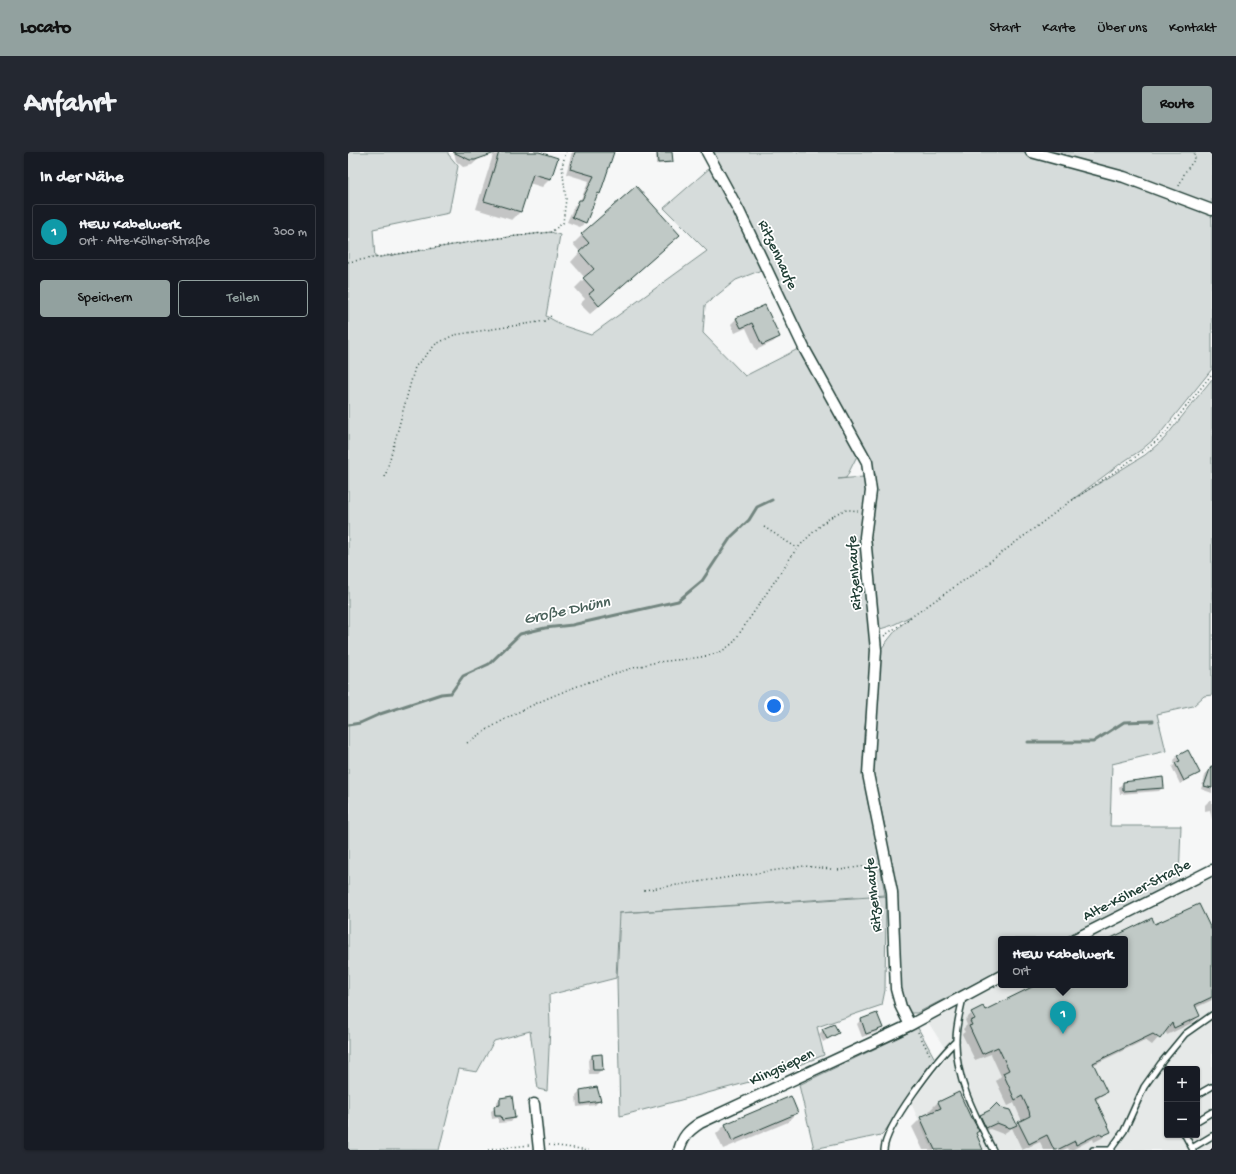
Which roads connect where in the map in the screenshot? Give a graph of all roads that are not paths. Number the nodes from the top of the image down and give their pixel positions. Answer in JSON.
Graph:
{"nodes":[{"id":1,"x":707,"y":152,"type":"edge"},
{"id":2,"x":1031,"y":152,"type":"edge"},
{"id":3,"x":1212,"y":210,"type":"edge"},
{"id":4,"x":1212,"y":870,"type":"edge"},
{"id":5,"x":1081,"y":936,"type":"edge"},
{"id":6,"x":998,"y":978,"type":"edge"},
{"id":7,"x":964,"y":995,"type":"junction"},
{"id":8,"x":1212,"y":1015,"type":"edge"},
{"id":9,"x":912,"y":1024,"type":"junction"},
{"id":10,"x":956,"y":1041,"type":"junction"},
{"id":11,"x":1211,"y":1088,"type":"edge"},
{"id":12,"x":1200,"y":1094,"type":"edge"},
{"id":13,"x":534,"y":1104,"type":"dead end"},
{"id":14,"x":1212,"y":1112,"type":"edge"},
{"id":15,"x":1200,"y":1119,"type":"edge"},
{"id":16,"x":1212,"y":1136,"type":"edge"},
{"id":17,"x":1187,"y":1138,"type":"edge"},
{"id":18,"x":1193,"y":1149,"type":"edge"},
{"id":19,"x":539,"y":1150,"type":"edge"},
{"id":20,"x":679,"y":1150,"type":"edge"},
{"id":21,"x":884,"y":1150,"type":"edge"},
{"id":22,"x":993,"y":1150,"type":"edge"},
{"id":23,"x":1093,"y":1150,"type":"edge"},
{"id":24,"x":1111,"y":1150,"type":"edge"}],
"edges":[{"from":1,"to":9,"type":"street","name":"Ritzenhaufe"},
{"from":2,"to":3,"type":"street"},
{"from":4,"to":5,"type":"street","name":"Alte-Kölner-Straße"},
{"from":6,"to":7,"type":"street"},
{"from":7,"to":9,"type":"street"},
{"from":7,"to":10,"type":"lane"},
{"from":8,"to":24,"type":"lane"},
{"from":9,"to":20,"type":"street","name":"Klingsiepen"},
{"from":10,"to":21,"type":"lane"},
{"from":10,"to":22,"type":"lane"},
{"from":11,"to":12,"type":"lane"},
{"from":13,"to":19,"type":"street"},
{"from":14,"to":15,"type":"lane"},
{"from":16,"to":18,"type":"lane"},
{"from":17,"to":18,"type":"lane"},
{"from":23,"to":24,"type":"lane"}]}
